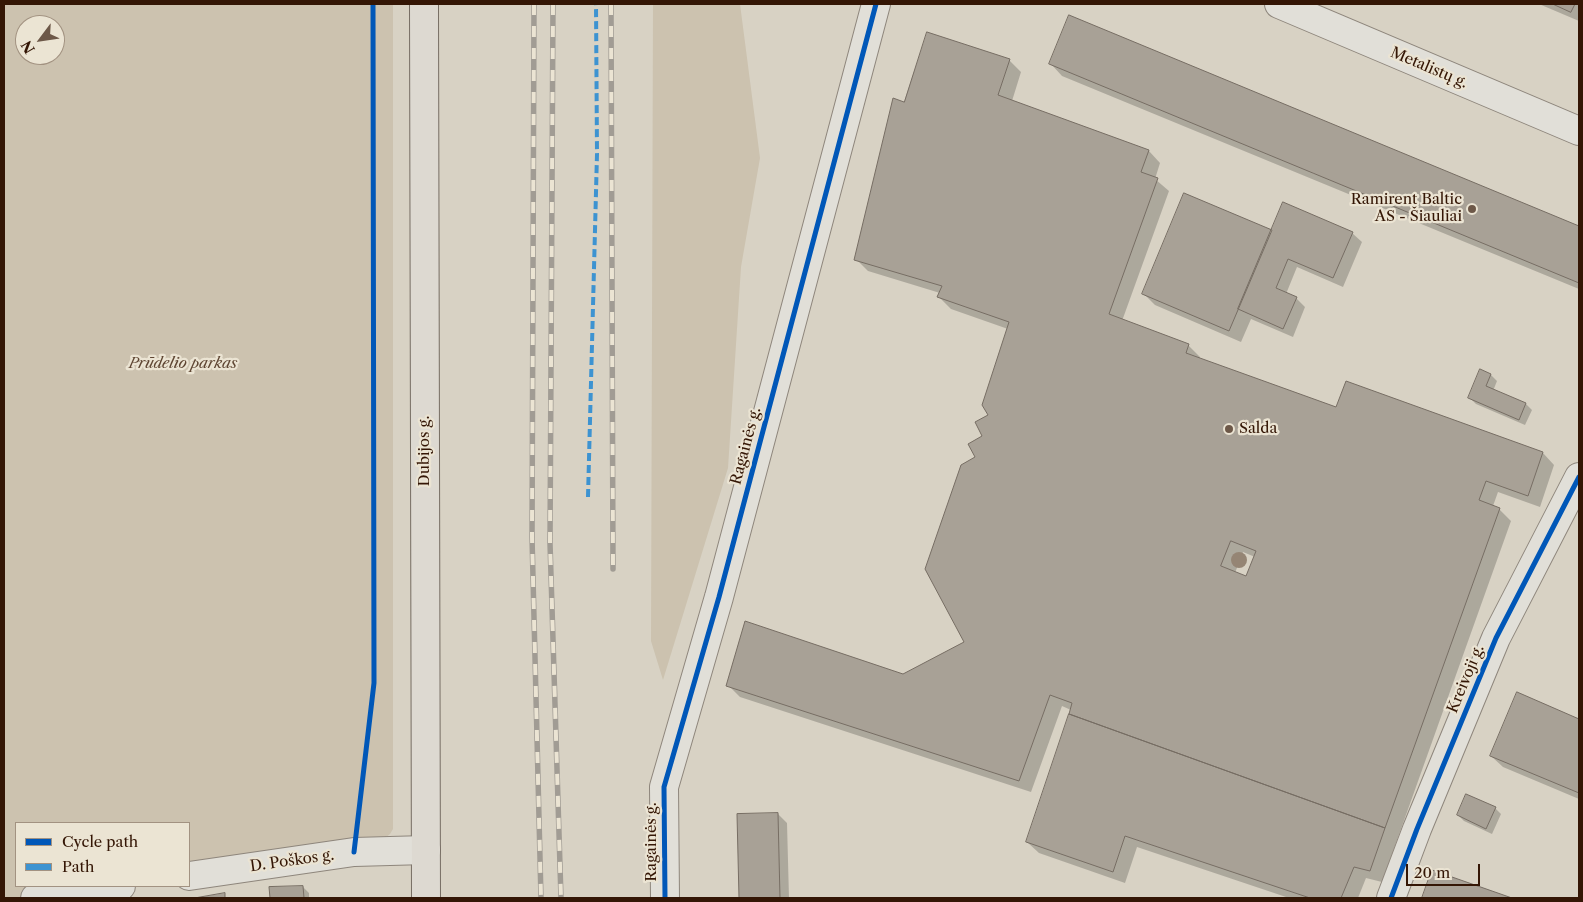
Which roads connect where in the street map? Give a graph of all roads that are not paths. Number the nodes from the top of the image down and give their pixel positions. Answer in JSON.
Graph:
{"nodes":[{"id":1,"x":424,"y":4,"type":"edge"},
{"id":2,"x":876,"y":4,"type":"edge"},
{"id":3,"x":1278,"y":4,"type":"edge"},
{"id":4,"x":1579,"y":131,"type":"edge"},
{"id":5,"x":1579,"y":477,"type":"edge"},
{"id":6,"x":426,"y":850,"type":"junction"},
{"id":7,"x":190,"y":876,"type":"edge"},
{"id":8,"x":114,"y":887,"type":"edge"},
{"id":9,"x":35,"y":898,"type":"edge"},
{"id":10,"x":426,"y":898,"type":"edge"},
{"id":11,"x":664,"y":898,"type":"edge"},
{"id":12,"x":1391,"y":898,"type":"edge"}],
"edges":[{"from":1,"to":6,"type":"main road","name":"Dubijos g."},
{"from":2,"to":11,"type":"street","name":"Ragainės g."},
{"from":3,"to":4,"type":"street","name":"Metalistų g."},
{"from":5,"to":12,"type":"street","name":"Kreivoji g."},
{"from":6,"to":7,"type":"street","name":"D. Poškos g."},
{"from":6,"to":10,"type":"main road","name":"Dubijos g."},
{"from":8,"to":9,"type":"street"}]}
